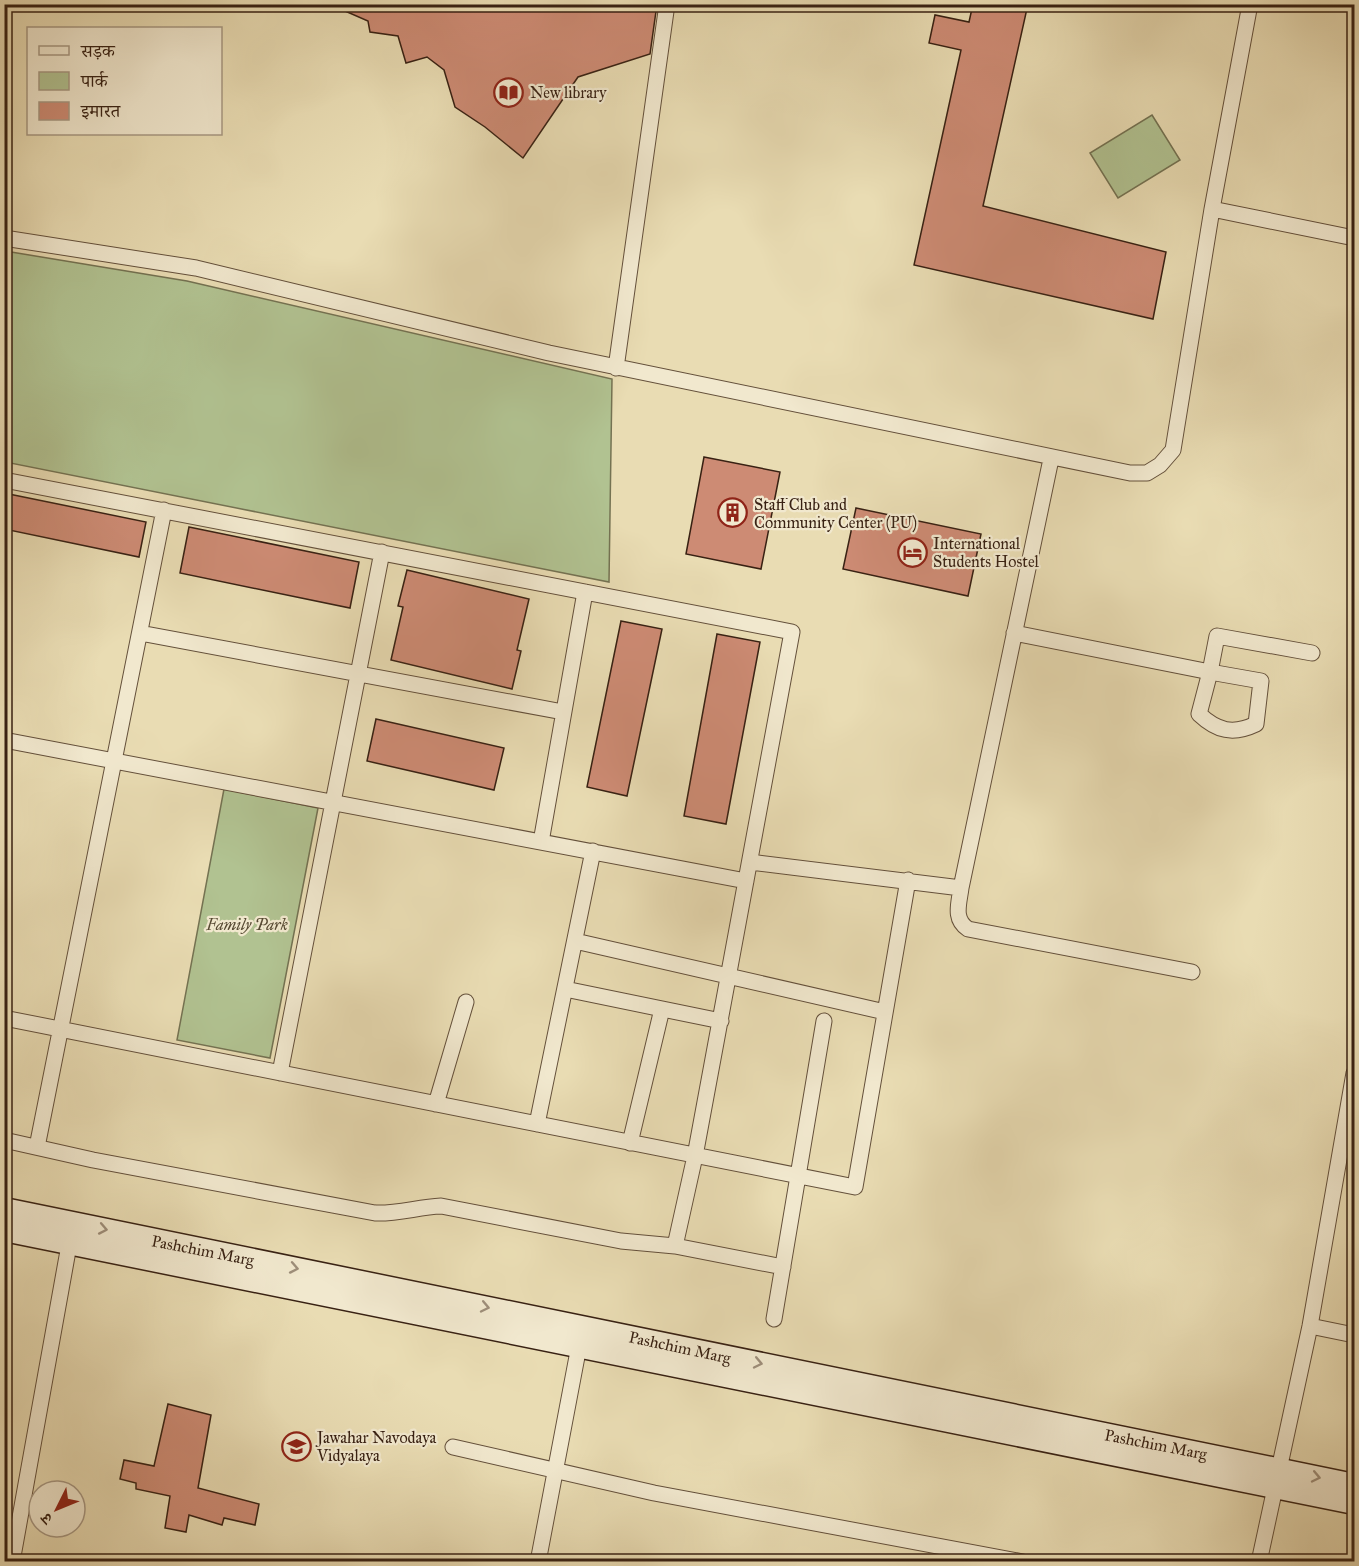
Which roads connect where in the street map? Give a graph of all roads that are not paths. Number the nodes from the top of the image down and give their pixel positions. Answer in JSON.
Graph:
{"nodes":[{"id":1,"x":667,"y":4,"type":"edge"},
{"id":2,"x":1250,"y":4,"type":"edge"},
{"id":3,"x":1212,"y":209,"type":"junction"},
{"id":4,"x":4,"y":238,"type":"edge"},
{"id":5,"x":1354,"y":238,"type":"edge"},
{"id":6,"x":616,"y":368,"type":"junction"},
{"id":7,"x":1051,"y":459,"type":"junction"},
{"id":8,"x":4,"y":480,"type":"edge"},
{"id":9,"x":164,"y":510,"type":"junction"},
{"id":10,"x":382,"y":552,"type":"junction"},
{"id":11,"x":585,"y":592,"type":"junction"},
{"id":12,"x":140,"y":633,"type":"junction"},
{"id":13,"x":1014,"y":633,"type":"junction"},
{"id":14,"x":1312,"y":653,"type":"dead end"},
{"id":15,"x":1210,"y":672,"type":"junction"},
{"id":16,"x":358,"y":676,"type":"junction"},
{"id":17,"x":563,"y":712,"type":"junction"},
{"id":18,"x":4,"y":740,"type":"edge"},
{"id":19,"x":114,"y":761,"type":"junction"},
{"id":20,"x":333,"y":802,"type":"junction"},
{"id":21,"x":541,"y":842,"type":"junction"},
{"id":22,"x":593,"y":852,"type":"junction"},
{"id":23,"x":750,"y":862,"type":"junction"},
{"id":24,"x":908,"y":880,"type":"junction"},
{"id":25,"x":747,"y":881,"type":"junction"},
{"id":26,"x":961,"y":888,"type":"junction"},
{"id":27,"x":575,"y":941,"type":"junction"},
{"id":28,"x":1192,"y":972,"type":"dead end"},
{"id":29,"x":729,"y":974,"type":"junction"},
{"id":30,"x":565,"y":988,"type":"junction"},
{"id":31,"x":466,"y":1002,"type":"dead end"},
{"id":32,"x":662,"y":1009,"type":"junction"},
{"id":33,"x":885,"y":1012,"type":"junction"},
{"id":34,"x":4,"y":1018,"type":"edge"},
{"id":35,"x":721,"y":1021,"type":"junction"},
{"id":36,"x":824,"y":1021,"type":"dead end"},
{"id":37,"x":60,"y":1029,"type":"junction"},
{"id":38,"x":1354,"y":1072,"type":"edge"},
{"id":39,"x":280,"y":1073,"type":"junction"},
{"id":40,"x":436,"y":1104,"type":"junction"},
{"id":41,"x":537,"y":1124,"type":"junction"},
{"id":42,"x":1349,"y":1128,"type":"edge"},
{"id":43,"x":4,"y":1140,"type":"edge"},
{"id":44,"x":630,"y":1143,"type":"junction"},
{"id":45,"x":37,"y":1148,"type":"junction"},
{"id":46,"x":695,"y":1156,"type":"junction"},
{"id":47,"x":798,"y":1176,"type":"junction"},
{"id":48,"x":4,"y":1209,"type":"edge"},
{"id":49,"x":4,"y":1230,"type":"edge"},
{"id":50,"x":71,"y":1233,"type":"junction"},
{"id":51,"x":675,"y":1246,"type":"junction"},
{"id":52,"x":783,"y":1267,"type":"junction"},
{"id":53,"x":774,"y":1319,"type":"dead end"},
{"id":54,"x":1310,"y":1326,"type":"junction"},
{"id":55,"x":1354,"y":1335,"type":"edge"},
{"id":56,"x":579,"y":1346,"type":"junction"},
{"id":57,"x":453,"y":1447,"type":"dead end"},
{"id":58,"x":554,"y":1469,"type":"junction"},
{"id":59,"x":1276,"y":1478,"type":"junction"},
{"id":60,"x":1354,"y":1485,"type":"edge"},
{"id":61,"x":1354,"y":1503,"type":"edge"},
{"id":62,"x":12,"y":1562,"type":"edge"},
{"id":63,"x":538,"y":1562,"type":"edge"},
{"id":64,"x":1023,"y":1562,"type":"edge"},
{"id":65,"x":1259,"y":1562,"type":"edge"}],
"edges":[{"from":1,"to":6,"type":"street"},
{"from":2,"to":3,"type":"street"},
{"from":3,"to":5,"type":"street"},
{"from":3,"to":7,"type":"street"},
{"from":4,"to":6,"type":"street"},
{"from":6,"to":7,"type":"street"},
{"from":7,"to":13,"type":"street"},
{"from":8,"to":9,"type":"street"},
{"from":9,"to":10,"type":"street"},
{"from":9,"to":12,"type":"street"},
{"from":10,"to":11,"type":"street"},
{"from":10,"to":16,"type":"street"},
{"from":11,"to":17,"type":"street"},
{"from":11,"to":23,"type":"street"},
{"from":12,"to":16,"type":"street"},
{"from":12,"to":19,"type":"street"},
{"from":13,"to":15,"type":"street"},
{"from":13,"to":26,"type":"street"},
{"from":14,"to":15,"type":"street"},
{"from":15,"to":15,"type":"street"},
{"from":16,"to":17,"type":"street"},
{"from":16,"to":20,"type":"street"},
{"from":17,"to":21,"type":"street"},
{"from":18,"to":19,"type":"street"},
{"from":19,"to":20,"type":"street"},
{"from":19,"to":37,"type":"street"},
{"from":20,"to":21,"type":"street"},
{"from":20,"to":39,"type":"street"},
{"from":21,"to":22,"type":"street"},
{"from":22,"to":25,"type":"street"},
{"from":22,"to":27,"type":"street"},
{"from":23,"to":24,"type":"street"},
{"from":23,"to":25,"type":"street"},
{"from":24,"to":26,"type":"street"},
{"from":24,"to":33,"type":"street"},
{"from":25,"to":29,"type":"street"},
{"from":26,"to":28,"type":"street"},
{"from":27,"to":29,"type":"street"},
{"from":27,"to":30,"type":"street"},
{"from":29,"to":33,"type":"street"},
{"from":29,"to":35,"type":"street"},
{"from":30,"to":32,"type":"street"},
{"from":30,"to":41,"type":"street"},
{"from":31,"to":40,"type":"street"},
{"from":32,"to":35,"type":"street"},
{"from":32,"to":44,"type":"street"},
{"from":33,"to":47,"type":"street"},
{"from":34,"to":37,"type":"street"},
{"from":35,"to":46,"type":"street"},
{"from":36,"to":47,"type":"street"},
{"from":37,"to":39,"type":"street"},
{"from":37,"to":45,"type":"street"},
{"from":38,"to":42,"type":"street"},
{"from":39,"to":40,"type":"street"},
{"from":40,"to":41,"type":"street"},
{"from":41,"to":44,"type":"street"},
{"from":42,"to":54,"type":"street"},
{"from":43,"to":45,"type":"street"},
{"from":44,"to":46,"type":"street"},
{"from":45,"to":51,"type":"street"},
{"from":46,"to":47,"type":"street"},
{"from":46,"to":51,"type":"street"},
{"from":47,"to":52,"type":"street"},
{"from":48,"to":50,"type":"main road","name":"Pashchim Marg"},
{"from":49,"to":50,"type":"main road"},
{"from":50,"to":56,"type":"main road"},
{"from":50,"to":59,"type":"main road","name":"Pashchim Marg","one_way":true},
{"from":50,"to":62,"type":"street"},
{"from":51,"to":52,"type":"street"},
{"from":52,"to":53,"type":"street"},
{"from":54,"to":55,"type":"street"},
{"from":54,"to":59,"type":"street"},
{"from":56,"to":58,"type":"street"},
{"from":56,"to":59,"type":"main road"},
{"from":57,"to":58,"type":"street"},
{"from":58,"to":63,"type":"street"},
{"from":58,"to":64,"type":"street"},
{"from":59,"to":60,"type":"main road","name":"Pashchim Marg","one_way":true},
{"from":59,"to":61,"type":"main road"},
{"from":59,"to":65,"type":"street"}]}
